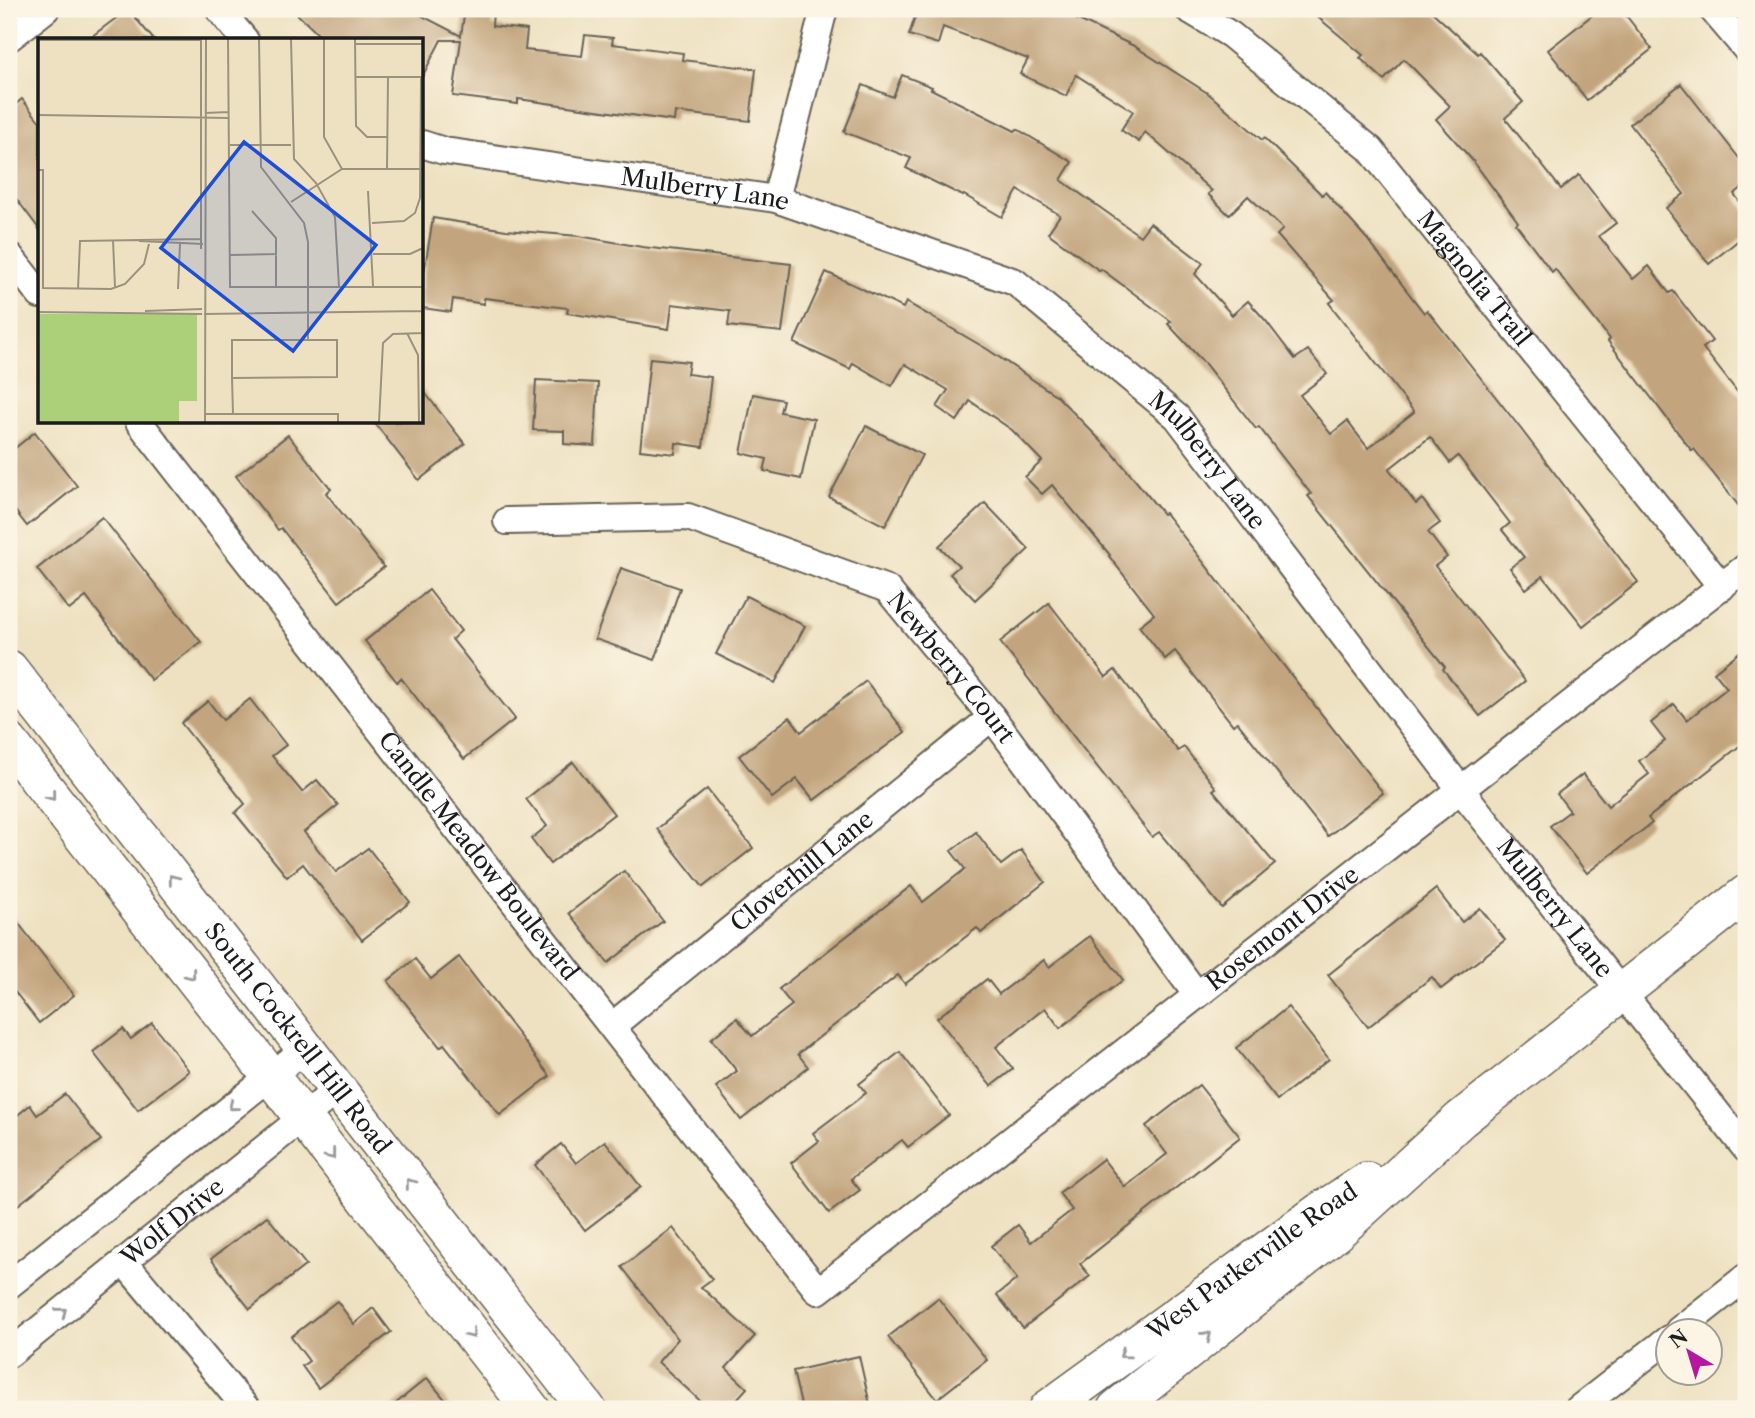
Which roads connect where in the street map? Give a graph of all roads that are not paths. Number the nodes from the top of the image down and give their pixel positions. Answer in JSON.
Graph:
{"nodes":[{"id":1,"x":46,"y":9,"type":"edge"},
{"id":2,"x":219,"y":9,"type":"edge"},
{"id":3,"x":824,"y":9,"type":"edge"},
{"id":4,"x":1188,"y":9,"type":"edge"},
{"id":5,"x":1712,"y":9,"type":"edge"},
{"id":6,"x":9,"y":38,"type":"edge"},
{"id":7,"x":243,"y":38,"type":"edge"},
{"id":8,"x":1746,"y":49,"type":"edge"},
{"id":9,"x":424,"y":145,"type":"edge"},
{"id":10,"x":776,"y":199,"type":"junction"},
{"id":11,"x":9,"y":255,"type":"edge"},
{"id":12,"x":38,"y":292,"type":"edge"},
{"id":13,"x":141,"y":424,"type":"edge"},
{"id":14,"x":506,"y":521,"type":"dead end"},
{"id":15,"x":1746,"y":567,"type":"edge"},
{"id":16,"x":1722,"y":587,"type":"junction"},
{"id":17,"x":9,"y":668,"type":"edge"},
{"id":18,"x":992,"y":717,"type":"junction"},
{"id":19,"x":9,"y":742,"type":"edge"},
{"id":20,"x":1461,"y":790,"type":"junction"},
{"id":21,"x":1746,"y":894,"type":"edge"},
{"id":22,"x":1620,"y":993,"type":"junction"},
{"id":23,"x":1197,"y":995,"type":"junction"},
{"id":24,"x":612,"y":1026,"type":"junction"},
{"id":25,"x":306,"y":1048,"type":"junction"},
{"id":26,"x":270,"y":1076,"type":"junction"},
{"id":27,"x":337,"y":1090,"type":"junction"},
{"id":28,"x":302,"y":1118,"type":"junction"},
{"id":29,"x":1461,"y":1119,"type":"junction"},
{"id":30,"x":1746,"y":1149,"type":"edge"},
{"id":31,"x":124,"y":1262,"type":"junction"},
{"id":32,"x":1746,"y":1278,"type":"edge"},
{"id":33,"x":9,"y":1285,"type":"edge"},
{"id":34,"x":818,"y":1291,"type":"joint"},
{"id":35,"x":1698,"y":1316,"type":"edge"},
{"id":36,"x":1654,"y":1350,"type":"edge"},
{"id":37,"x":9,"y":1354,"type":"edge"},
{"id":38,"x":247,"y":1409,"type":"edge"},
{"id":39,"x":531,"y":1409,"type":"edge"},
{"id":40,"x":587,"y":1409,"type":"edge"},
{"id":41,"x":1048,"y":1409,"type":"edge"},
{"id":42,"x":1116,"y":1409,"type":"edge"},
{"id":43,"x":1578,"y":1409,"type":"edge"}],
"edges":[{"from":1,"to":6,"type":"street"},
{"from":2,"to":7,"type":"street"},
{"from":3,"to":10,"type":"street"},
{"from":4,"to":16,"type":"street","name":"Magnolia Trail"},
{"from":5,"to":8,"type":"street"},
{"from":9,"to":10,"type":"street","name":"Mulberry Lane"},
{"from":10,"to":20,"type":"street","name":"Mulberry Lane"},
{"from":11,"to":12,"type":"street"},
{"from":13,"to":24,"type":"street","name":"Candle Meadow Boulevard"},
{"from":14,"to":18,"type":"street","name":"Newberry Court"},
{"from":15,"to":16,"type":"street","name":"Rosemont Drive"},
{"from":16,"to":20,"type":"street","name":"Rosemont Drive"},
{"from":25,"to":17,"type":"main road","name":"South Cockrell Hill Road","one_way":true},
{"from":18,"to":23,"type":"street","name":"Newberry Court"},
{"from":18,"to":24,"type":"street","name":"Cloverhill Lane"},
{"from":19,"to":26,"type":"main road","name":"South Cockrell Hill Road","one_way":true},
{"from":20,"to":22,"type":"street","name":"Mulberry Lane"},
{"from":20,"to":23,"type":"street","name":"Rosemont Drive"},
{"from":21,"to":22,"type":"main road","name":"West Parkerville Road"},
{"from":22,"to":29,"type":"main road","name":"West Parkerville Road"},
{"from":22,"to":30,"type":"street","name":"Mulberry Lane"},
{"from":23,"to":34,"type":"street","name":"Rosemont Drive"},
{"from":24,"to":34,"type":"street","name":"Candle Meadow Boulevard"},
{"from":25,"to":26,"type":"street"},
{"from":25,"to":27,"type":"main road","name":"South Cockrell Hill Road"},
{"from":26,"to":28,"type":"main road","name":"South Cockrell Hill Road"},
{"from":26,"to":33,"type":"street","one_way":true},
{"from":27,"to":28,"type":"street","name":"Wolf Drive"},
{"from":40,"to":27,"type":"main road","name":"South Cockrell Hill Road","one_way":true},
{"from":28,"to":31,"type":"street","name":"Wolf Drive"},
{"from":28,"to":39,"type":"main road","name":"South Cockrell Hill Road","one_way":true},
{"from":29,"to":41,"type":"main road","name":"West Parkerville Road","one_way":true},
{"from":42,"to":29,"type":"main road","name":"West Parkerville Road","one_way":true},
{"from":37,"to":31,"type":"street","name":"Wolf Drive","one_way":true},
{"from":31,"to":38,"type":"street"},
{"from":32,"to":35,"type":"street"},
{"from":36,"to":43,"type":"street"}]}
